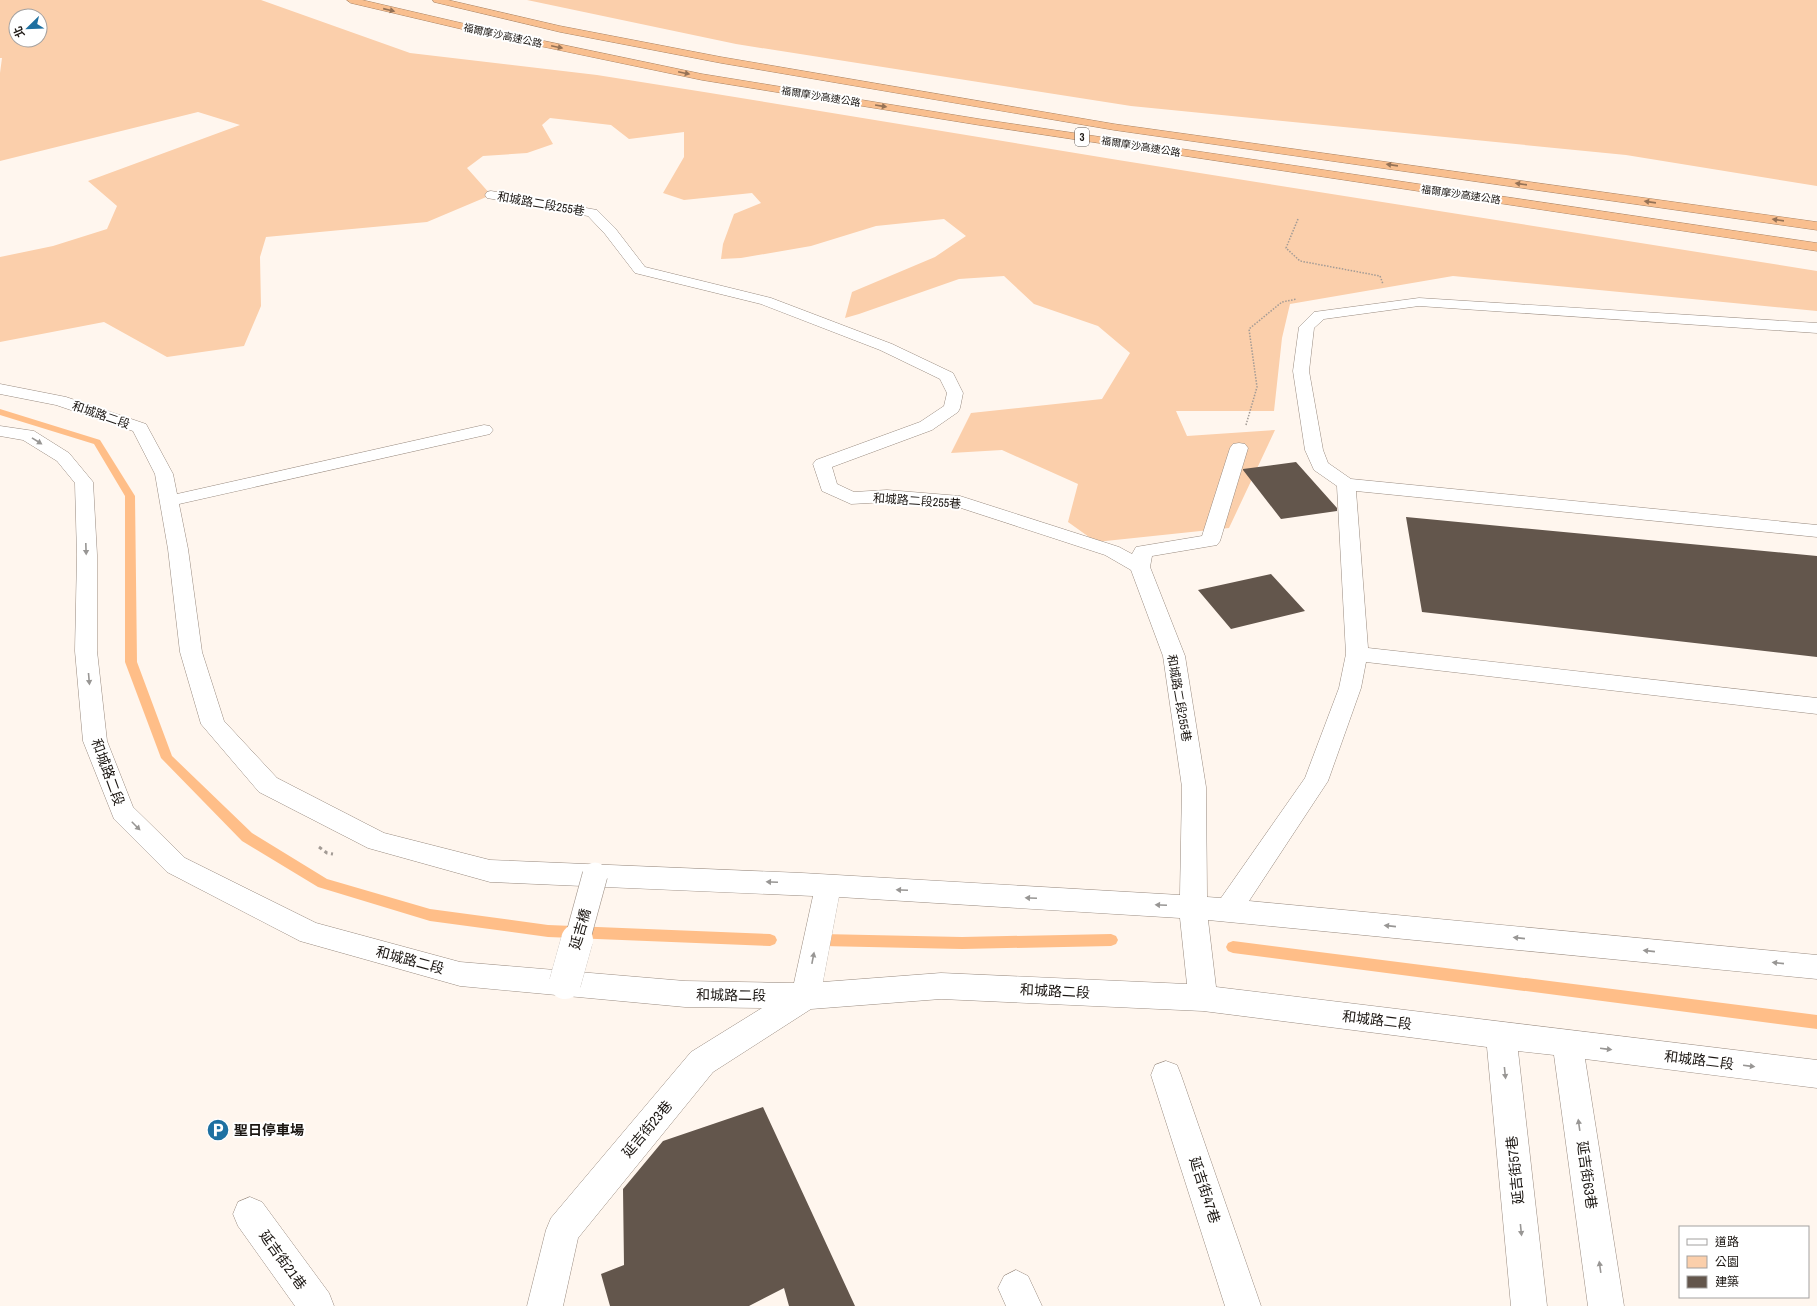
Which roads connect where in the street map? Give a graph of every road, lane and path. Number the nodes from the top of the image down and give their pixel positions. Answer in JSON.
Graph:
{"nodes":[{"id":1,"x":351,"y":0,"type":"edge"},
{"id":2,"x":437,"y":0,"type":"edge"},
{"id":3,"x":491,"y":195,"type":"dead end"},
{"id":4,"x":1817,"y":226,"type":"edge"},
{"id":5,"x":1817,"y":247,"type":"edge"},
{"id":6,"x":1817,"y":328,"type":"edge"},
{"id":7,"x":0,"y":389,"type":"edge"},
{"id":8,"x":484,"y":430,"type":"dead end"},
{"id":9,"x":0,"y":431,"type":"edge"},
{"id":10,"x":1238,"y":448,"type":"dead end"},
{"id":11,"x":1346,"y":484,"type":"junction"},
{"id":12,"x":169,"y":501,"type":"junction"},
{"id":13,"x":1817,"y":531,"type":"edge"},
{"id":14,"x":1140,"y":567,"type":"junction"},
{"id":15,"x":1357,"y":654,"type":"junction"},
{"id":16,"x":1817,"y":706,"type":"edge"},
{"id":17,"x":314,"y":844,"type":"dead end"},
{"id":18,"x":334,"y":854,"type":"dead end"},
{"id":19,"x":595,"y":875,"type":"junction"},
{"id":20,"x":828,"y":886,"type":"junction"},
{"id":21,"x":1193,"y":907,"type":"junction"},
{"id":22,"x":1228,"y":910,"type":"junction"},
{"id":23,"x":1817,"y":967,"type":"edge"},
{"id":24,"x":565,"y":983,"type":"junction"},
{"id":25,"x":806,"y":996,"type":"junction"},
{"id":26,"x":1203,"y":998,"type":"junction"},
{"id":27,"x":1501,"y":1034,"type":"junction"},
{"id":28,"x":1568,"y":1044,"type":"junction"},
{"id":29,"x":1817,"y":1074,"type":"edge"},
{"id":30,"x":1166,"y":1075,"type":"dead end"},
{"id":31,"x":250,"y":1214,"type":"dead end"},
{"id":32,"x":316,"y":1306,"type":"edge"},
{"id":33,"x":545,"y":1306,"type":"edge"},
{"id":34,"x":1243,"y":1306,"type":"edge"},
{"id":35,"x":1529,"y":1306,"type":"edge"},
{"id":36,"x":1606,"y":1306,"type":"edge"}],
"edges":[{"from":1,"to":5,"type":"highway","name":"福爾摩沙高速公路","number":"3","one_way":true},
{"from":4,"to":2,"type":"highway","name":"福爾摩沙高速公路","number":"3","one_way":true},
{"from":3,"to":14,"type":"street","name":"和城路二段255巷"},
{"from":6,"to":11,"type":"street"},
{"from":7,"to":12,"type":"street","name":"和城路二段"},
{"from":8,"to":12,"type":"street"},
{"from":9,"to":24,"type":"street","name":"和城路二段","one_way":true},
{"from":10,"to":14,"type":"street"},
{"from":11,"to":13,"type":"street"},
{"from":11,"to":15,"type":"street"},
{"from":12,"to":19,"type":"street","name":"和城路二段"},
{"from":14,"to":21,"type":"street","name":"和城路二段255巷"},
{"from":15,"to":16,"type":"street"},
{"from":15,"to":22,"type":"street"},
{"from":17,"to":18,"type":"path"},
{"from":20,"to":19,"type":"street","name":"和城路二段","one_way":true},
{"from":19,"to":24,"type":"street","name":"延吉橋","bridge":true},
{"from":21,"to":20,"type":"street","name":"和城路二段","one_way":true},
{"from":25,"to":20,"type":"street","one_way":true},
{"from":21,"to":22,"type":"street","name":"和城路二段"},
{"from":21,"to":26,"type":"street","name":"和城路二段255巷"},
{"from":23,"to":22,"type":"street","name":"和城路二段","one_way":true},
{"from":24,"to":25,"type":"street","name":"和城路二段"},
{"from":25,"to":26,"type":"street","name":"和城路二段"},
{"from":25,"to":33,"type":"street","name":"延吉街23巷"},
{"from":26,"to":27,"type":"street","name":"和城路二段"},
{"from":27,"to":28,"type":"street","name":"和城路二段"},
{"from":27,"to":35,"type":"street","name":"延吉街57巷","one_way":true},
{"from":28,"to":29,"type":"street","name":"和城路二段","one_way":true},
{"from":36,"to":28,"type":"street","name":"延吉街63巷","one_way":true},
{"from":30,"to":34,"type":"street","name":"延吉街47巷"},
{"from":31,"to":32,"type":"street","name":"延吉街21巷"}]}
